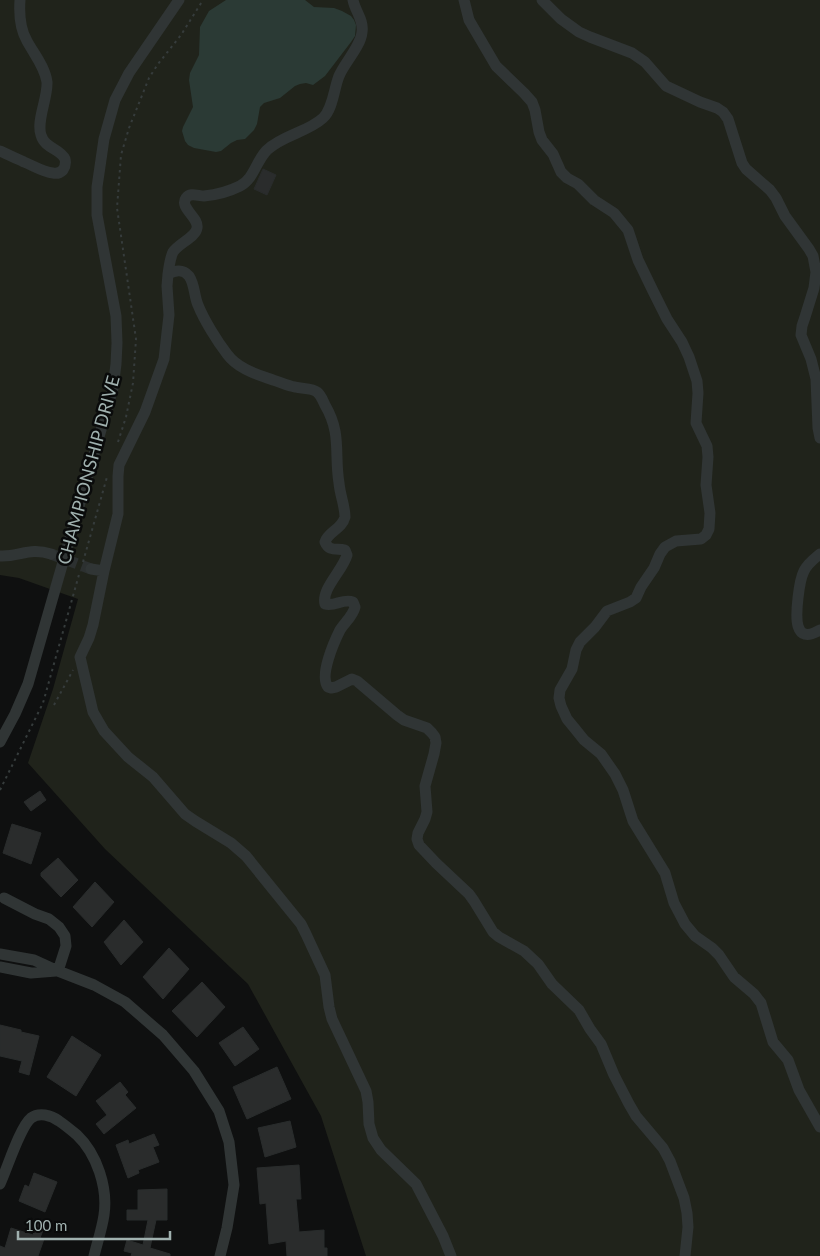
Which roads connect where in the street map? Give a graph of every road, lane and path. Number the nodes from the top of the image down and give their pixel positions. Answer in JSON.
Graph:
{"nodes":[{"id":1,"x":20,"y":0,"type":"edge"},
{"id":2,"x":179,"y":0,"type":"edge"},
{"id":3,"x":353,"y":0,"type":"edge"},
{"id":4,"x":464,"y":0,"type":"edge"},
{"id":5,"x":542,"y":0,"type":"edge"},
{"id":6,"x":0,"y":151,"type":"edge"},
{"id":7,"x":168,"y":274,"type":"junction"},
{"id":8,"x":820,"y":438,"type":"edge"},
{"id":9,"x":51,"y":554,"type":"tunnel mouth"},
{"id":10,"x":820,"y":554,"type":"edge"},
{"id":11,"x":0,"y":556,"type":"edge"},
{"id":12,"x":91,"y":569,"type":"tunnel mouth"},
{"id":13,"x":104,"y":571,"type":"junction"},
{"id":14,"x":820,"y":630,"type":"edge"},
{"id":15,"x":81,"y":655,"type":"junction"},
{"id":16,"x":54,"y":706,"type":"dead end"},
{"id":17,"x":0,"y":742,"type":"edge"},
{"id":18,"x":4,"y":898,"type":"dead end"},
{"id":19,"x":0,"y":954,"type":"edge"},
{"id":20,"x":0,"y":967,"type":"edge"},
{"id":21,"x":58,"y":971,"type":"junction"},
{"id":22,"x":820,"y":1127,"type":"edge"},
{"id":23,"x":0,"y":1184,"type":"edge"},
{"id":24,"x":94,"y":1256,"type":"edge"},
{"id":25,"x":220,"y":1256,"type":"edge"},
{"id":26,"x":451,"y":1256,"type":"edge"},
{"id":27,"x":685,"y":1256,"type":"edge"}],
"edges":[{"from":1,"to":6,"type":"street"},
{"from":2,"to":17,"type":"street","name":"CHAMPIONSHIP DRIVE"},
{"from":3,"to":7,"type":"street"},
{"from":4,"to":22,"type":"street"},
{"from":5,"to":8,"type":"street"},
{"from":7,"to":13,"type":"street"},
{"from":7,"to":27,"type":"street"},
{"from":9,"to":11,"type":"street"},
{"from":10,"to":14,"type":"street"},
{"from":12,"to":13,"type":"street"},
{"from":13,"to":15,"type":"street"},
{"from":15,"to":16,"type":"path"},
{"from":15,"to":26,"type":"street"},
{"from":18,"to":21,"type":"street"},
{"from":19,"to":21,"type":"street"},
{"from":20,"to":21,"type":"street"},
{"from":21,"to":25,"type":"street"},
{"from":23,"to":24,"type":"street"}]}
